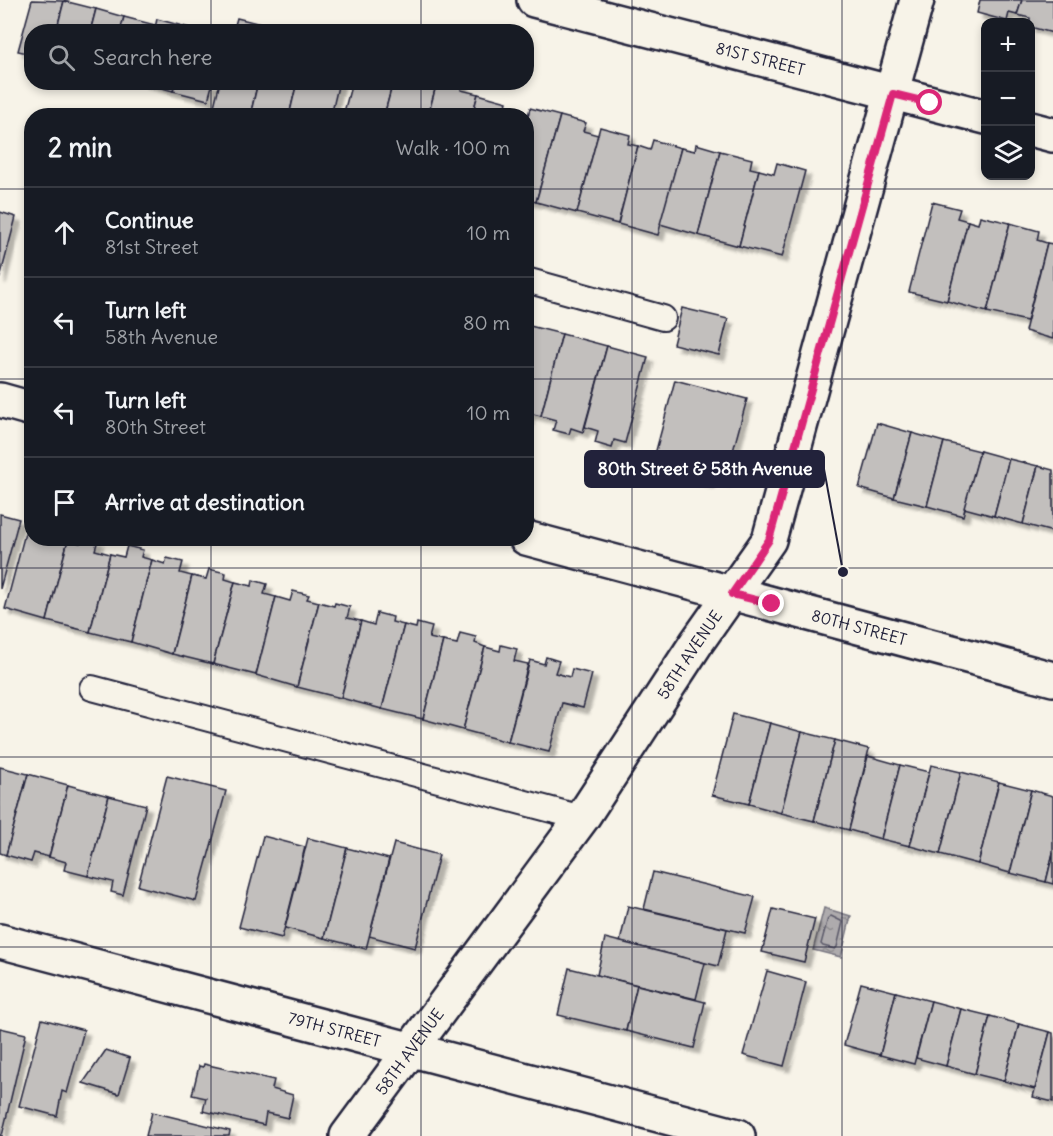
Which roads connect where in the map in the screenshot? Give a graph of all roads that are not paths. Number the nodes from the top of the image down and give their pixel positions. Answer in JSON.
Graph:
{"nodes":[{"id":1,"x":534,"y":0,"type":"edge"},
{"id":2,"x":917,"y":0,"type":"edge"},
{"id":3,"x":893,"y":94,"type":"junction"},
{"id":4,"x":981,"y":116,"type":"edge"},
{"id":5,"x":1035,"y":130,"type":"edge"},
{"id":6,"x":1053,"y":135,"type":"edge"},
{"id":7,"x":534,"y":282,"type":"edge"},
{"id":8,"x":663,"y":318,"type":"dead end"},
{"id":9,"x":0,"y":400,"type":"edge"},
{"id":10,"x":24,"y":407,"type":"edge"},
{"id":11,"x":534,"y":540,"type":"edge"},
{"id":12,"x":732,"y":594,"type":"junction"},
{"id":13,"x":1053,"y":679,"type":"edge"},
{"id":14,"x":92,"y":688,"type":"dead end"},
{"id":15,"x":582,"y":818,"type":"junction"},
{"id":16,"x":0,"y":941,"type":"edge"},
{"id":17,"x":411,"y":1048,"type":"junction"},
{"id":18,"x":347,"y":1136,"type":"edge"},
{"id":19,"x":738,"y":1136,"type":"edge"}],
"edges":[{"from":1,"to":3,"type":"street","name":"81ST STREET"},
{"from":2,"to":3,"type":"street","name":"58TH AVENUE"},
{"from":3,"to":4,"type":"street","name":"81ST STREET"},
{"from":3,"to":12,"type":"street","name":"58TH AVENUE"},
{"from":5,"to":6,"type":"street"},
{"from":7,"to":8,"type":"lane"},
{"from":9,"to":10,"type":"street"},
{"from":11,"to":12,"type":"street","name":"80TH STREET"},
{"from":12,"to":13,"type":"street","name":"80TH STREET"},
{"from":12,"to":15,"type":"street","name":"58TH AVENUE"},
{"from":14,"to":15,"type":"lane"},
{"from":15,"to":17,"type":"street","name":"58TH AVENUE"},
{"from":16,"to":17,"type":"street","name":"79TH STREET"},
{"from":17,"to":18,"type":"street","name":"58TH AVENUE"},
{"from":17,"to":19,"type":"street","name":"79TH STREET"}]}
